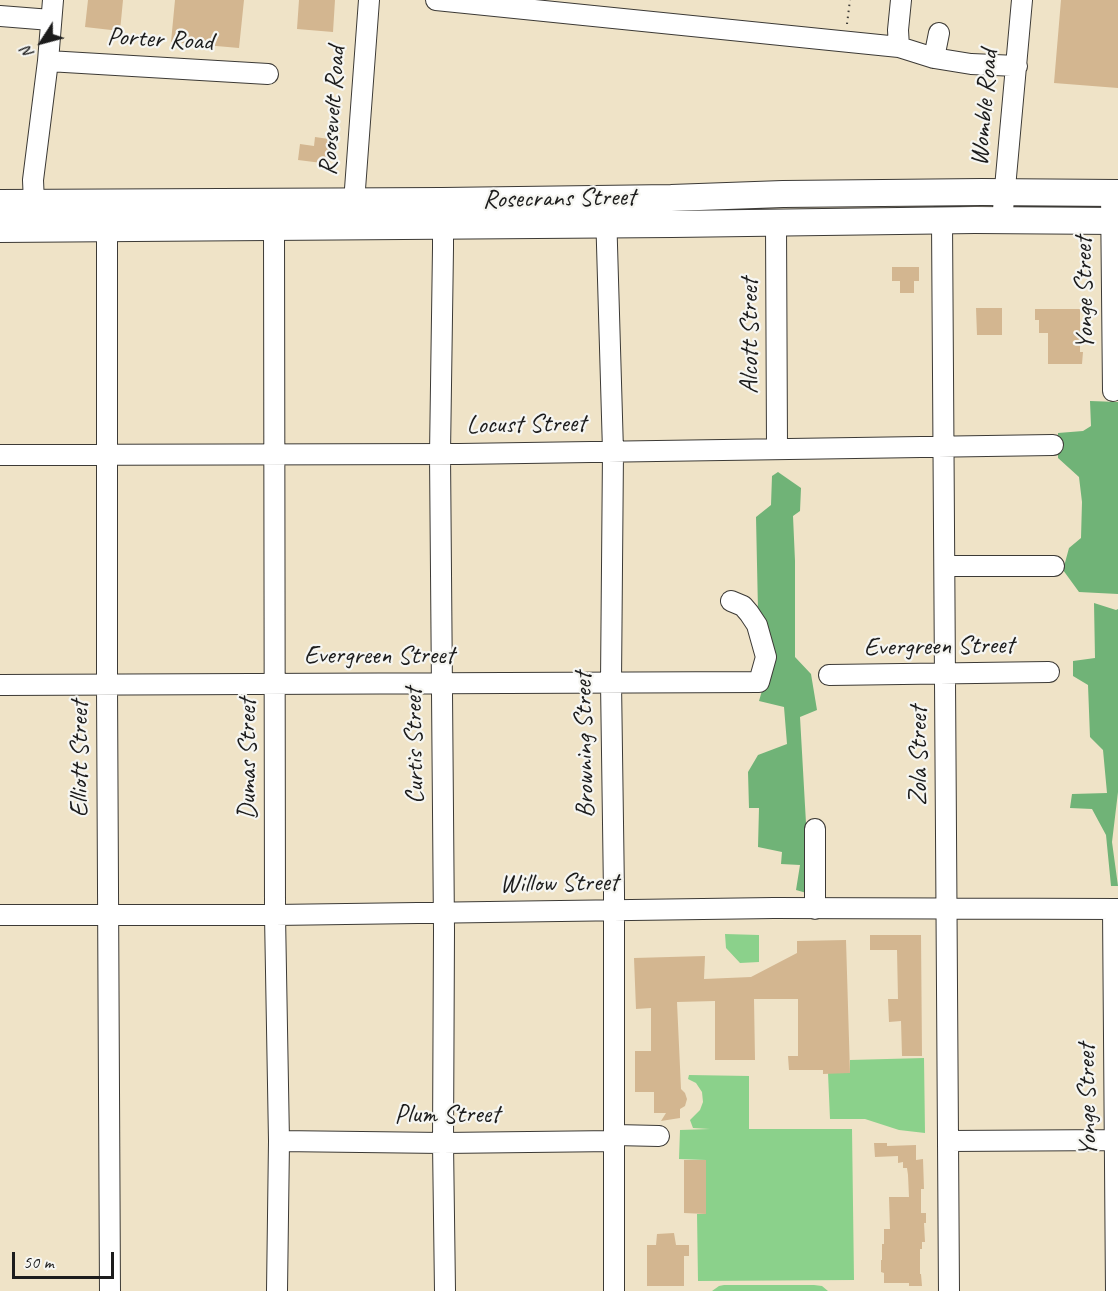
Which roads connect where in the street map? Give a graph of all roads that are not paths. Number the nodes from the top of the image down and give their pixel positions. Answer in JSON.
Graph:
{"nodes":[{"id":1,"x":53,"y":0,"type":"edge"},
{"id":2,"x":369,"y":0,"type":"edge"},
{"id":3,"x":436,"y":0,"type":"edge"},
{"id":4,"x":901,"y":0,"type":"edge"},
{"id":5,"x":1022,"y":0,"type":"edge"},
{"id":6,"x":514,"y":4,"type":"edge"},
{"id":7,"x":0,"y":16,"type":"edge"},
{"id":8,"x":51,"y":20,"type":"junction"},
{"id":9,"x":939,"y":33,"type":"dead end"},
{"id":10,"x":899,"y":47,"type":"junction"},
{"id":11,"x":934,"y":58,"type":"junction"},
{"id":12,"x":48,"y":61,"type":"junction"},
{"id":13,"x":1017,"y":66,"type":"junction"},
{"id":14,"x":268,"y":74,"type":"dead end"},
{"id":15,"x":1004,"y":193,"type":"junction"},
{"id":16,"x":1115,"y":193,"type":"edge"},
{"id":17,"x":606,"y":199,"type":"junction"},
{"id":18,"x":0,"y":203,"type":"edge"},
{"id":19,"x":34,"y":203,"type":"junction"},
{"id":20,"x":353,"y":213,"type":"junction"},
{"id":21,"x":442,"y":214,"type":"junction"},
{"id":22,"x":942,"y":221,"type":"junction"},
{"id":23,"x":1002,"y":221,"type":"junction"},
{"id":24,"x":1114,"y":221,"type":"edge"},
{"id":25,"x":776,"y":223,"type":"junction"},
{"id":26,"x":606,"y":225,"type":"junction"},
{"id":27,"x":274,"y":227,"type":"junction"},
{"id":28,"x":107,"y":228,"type":"junction"},
{"id":29,"x":0,"y":229,"type":"edge"},
{"id":30,"x":1113,"y":391,"type":"dead end"},
{"id":31,"x":1053,"y":445,"type":"dead end"},
{"id":32,"x":944,"y":446,"type":"junction"},
{"id":33,"x":777,"y":448,"type":"junction"},
{"id":34,"x":613,"y":451,"type":"junction"},
{"id":35,"x":440,"y":454,"type":"junction"},
{"id":36,"x":106,"y":455,"type":"junction"},
{"id":37,"x":274,"y":455,"type":"junction"},
{"id":38,"x":0,"y":456,"type":"edge"},
{"id":39,"x":945,"y":566,"type":"junction"},
{"id":40,"x":1054,"y":566,"type":"dead end"},
{"id":41,"x":731,"y":601,"type":"dead end"},
{"id":42,"x":1049,"y":672,"type":"dead end"},
{"id":43,"x":945,"y":674,"type":"junction"},
{"id":44,"x":829,"y":675,"type":"dead end"},
{"id":45,"x":611,"y":682,"type":"junction"},
{"id":46,"x":441,"y":683,"type":"junction"},
{"id":47,"x":275,"y":684,"type":"junction"},
{"id":48,"x":0,"y":685,"type":"edge"},
{"id":49,"x":107,"y":686,"type":"junction"},
{"id":50,"x":815,"y":829,"type":"dead end"},
{"id":51,"x":815,"y":909,"type":"junction"},
{"id":52,"x":1115,"y":909,"type":"edge"},
{"id":53,"x":946,"y":910,"type":"junction"},
{"id":54,"x":614,"y":911,"type":"junction"},
{"id":55,"x":443,"y":913,"type":"junction"},
{"id":56,"x":0,"y":915,"type":"edge"},
{"id":57,"x":107,"y":915,"type":"junction"},
{"id":58,"x":275,"y":915,"type":"junction"},
{"id":59,"x":659,"y":1136,"type":"dead end"},
{"id":60,"x":615,"y":1138,"type":"junction"},
{"id":61,"x":1116,"y":1140,"type":"edge"},
{"id":62,"x":279,"y":1141,"type":"junction"},
{"id":63,"x":948,"y":1141,"type":"junction"},
{"id":64,"x":443,"y":1143,"type":"junction"},
{"id":65,"x":110,"y":1291,"type":"edge"},
{"id":66,"x":277,"y":1291,"type":"edge"},
{"id":67,"x":445,"y":1291,"type":"edge"},
{"id":68,"x":614,"y":1291,"type":"edge"},
{"id":69,"x":949,"y":1291,"type":"edge"},
{"id":70,"x":1116,"y":1291,"type":"edge"}],
"edges":[{"from":1,"to":8,"type":"street"},
{"from":2,"to":20,"type":"street","name":"Roosevelt Road"},
{"from":3,"to":6,"type":"street"},
{"from":4,"to":10,"type":"street"},
{"from":5,"to":13,"type":"street","name":"Womble Road"},
{"from":6,"to":10,"type":"street"},
{"from":7,"to":8,"type":"street"},
{"from":8,"to":12,"type":"street"},
{"from":9,"to":11,"type":"street"},
{"from":10,"to":11,"type":"street"},
{"from":11,"to":13,"type":"street"},
{"from":12,"to":14,"type":"street","name":"Porter Road"},
{"from":12,"to":19,"type":"street"},
{"from":13,"to":15,"type":"street","name":"Womble Road"},
{"from":15,"to":16,"type":"main road","name":"Rosecrans Street"},
{"from":15,"to":17,"type":"main road","name":"Rosecrans Street"},
{"from":15,"to":23,"type":"street","name":"Womble Road"},
{"from":16,"to":24,"type":"street","name":"Yonge Street"},
{"from":17,"to":21,"type":"main road","name":"Rosecrans Street"},
{"from":17,"to":26,"type":"street","name":"Browning Street"},
{"from":18,"to":19,"type":"main road","name":"Rosecrans Street"},
{"from":19,"to":20,"type":"main road","name":"Rosecrans Street"},
{"from":20,"to":21,"type":"main road","name":"Rosecrans Street"},
{"from":20,"to":27,"type":"main road","name":"Rosecrans Street"},
{"from":21,"to":26,"type":"main road","name":"Rosecrans Street"},
{"from":21,"to":35,"type":"street","name":"Curtis Street"},
{"from":22,"to":23,"type":"main road","name":"Rosecrans Street"},
{"from":22,"to":25,"type":"main road","name":"Rosecrans Street"},
{"from":22,"to":32,"type":"street","name":"Zola Street"},
{"from":23,"to":24,"type":"main road","name":"Rosecrans Street"},
{"from":24,"to":30,"type":"street","name":"Yonge Street"},
{"from":25,"to":26,"type":"main road","name":"Rosecrans Street"},
{"from":25,"to":33,"type":"street","name":"Alcott Street"},
{"from":26,"to":34,"type":"street","name":"Browning Street"},
{"from":27,"to":28,"type":"main road","name":"Rosecrans Street"},
{"from":27,"to":37,"type":"street","name":"Dumas Street"},
{"from":28,"to":29,"type":"main road","name":"Rosecrans Street"},
{"from":28,"to":36,"type":"street","name":"Elliott Street"},
{"from":31,"to":32,"type":"street","name":"Locust Street"},
{"from":32,"to":33,"type":"street","name":"Locust Street"},
{"from":32,"to":39,"type":"street","name":"Zola Street"},
{"from":33,"to":34,"type":"street","name":"Locust Street"},
{"from":34,"to":35,"type":"street","name":"Locust Street"},
{"from":34,"to":45,"type":"street","name":"Browning Street"},
{"from":35,"to":37,"type":"street","name":"Locust Street"},
{"from":35,"to":46,"type":"street","name":"Curtis Street"},
{"from":36,"to":37,"type":"street","name":"Locust Street"},
{"from":36,"to":38,"type":"street","name":"Locust Street"},
{"from":36,"to":49,"type":"street","name":"Elliott Street"},
{"from":37,"to":47,"type":"street","name":"Dumas Street"},
{"from":39,"to":40,"type":"street"},
{"from":39,"to":43,"type":"street","name":"Zola Street"},
{"from":41,"to":45,"type":"street","name":"Evergreen Street"},
{"from":42,"to":43,"type":"street","name":"Evergreen Street"},
{"from":43,"to":44,"type":"street","name":"Evergreen Street"},
{"from":43,"to":53,"type":"street","name":"Zola Street"},
{"from":45,"to":46,"type":"street","name":"Evergreen Street"},
{"from":45,"to":54,"type":"street","name":"Browning Street"},
{"from":46,"to":47,"type":"street","name":"Evergreen Street"},
{"from":46,"to":55,"type":"street","name":"Curtis Street"},
{"from":47,"to":49,"type":"street","name":"Evergreen Street"},
{"from":47,"to":58,"type":"street","name":"Dumas Street"},
{"from":48,"to":49,"type":"street","name":"Evergreen Street"},
{"from":49,"to":57,"type":"street","name":"Elliott Street"},
{"from":50,"to":51,"type":"street"},
{"from":51,"to":53,"type":"street","name":"Willow Street"},
{"from":51,"to":54,"type":"street","name":"Willow Street"},
{"from":52,"to":53,"type":"street","name":"Willow Street"},
{"from":52,"to":61,"type":"street","name":"Yonge Street"},
{"from":53,"to":63,"type":"street","name":"Zola Street"},
{"from":54,"to":55,"type":"street","name":"Willow Street"},
{"from":54,"to":60,"type":"street","name":"Browning Street"},
{"from":55,"to":58,"type":"street","name":"Willow Street"},
{"from":55,"to":64,"type":"street","name":"Curtis Street"},
{"from":56,"to":57,"type":"street","name":"Willow Street"},
{"from":57,"to":58,"type":"street","name":"Willow Street"},
{"from":57,"to":65,"type":"street","name":"Elliott Street"},
{"from":58,"to":62,"type":"street","name":"Dumas Street"},
{"from":59,"to":60,"type":"street","name":"Plum Street"},
{"from":60,"to":64,"type":"street","name":"Plum Street"},
{"from":60,"to":68,"type":"street","name":"Browning Street"},
{"from":61,"to":63,"type":"street"},
{"from":61,"to":70,"type":"street","name":"Yonge Street"},
{"from":62,"to":64,"type":"street","name":"Plum Street"},
{"from":62,"to":66,"type":"street","name":"Dumas Street"},
{"from":63,"to":69,"type":"street","name":"Zola Street"},
{"from":64,"to":67,"type":"street","name":"Curtis Street"}]}
